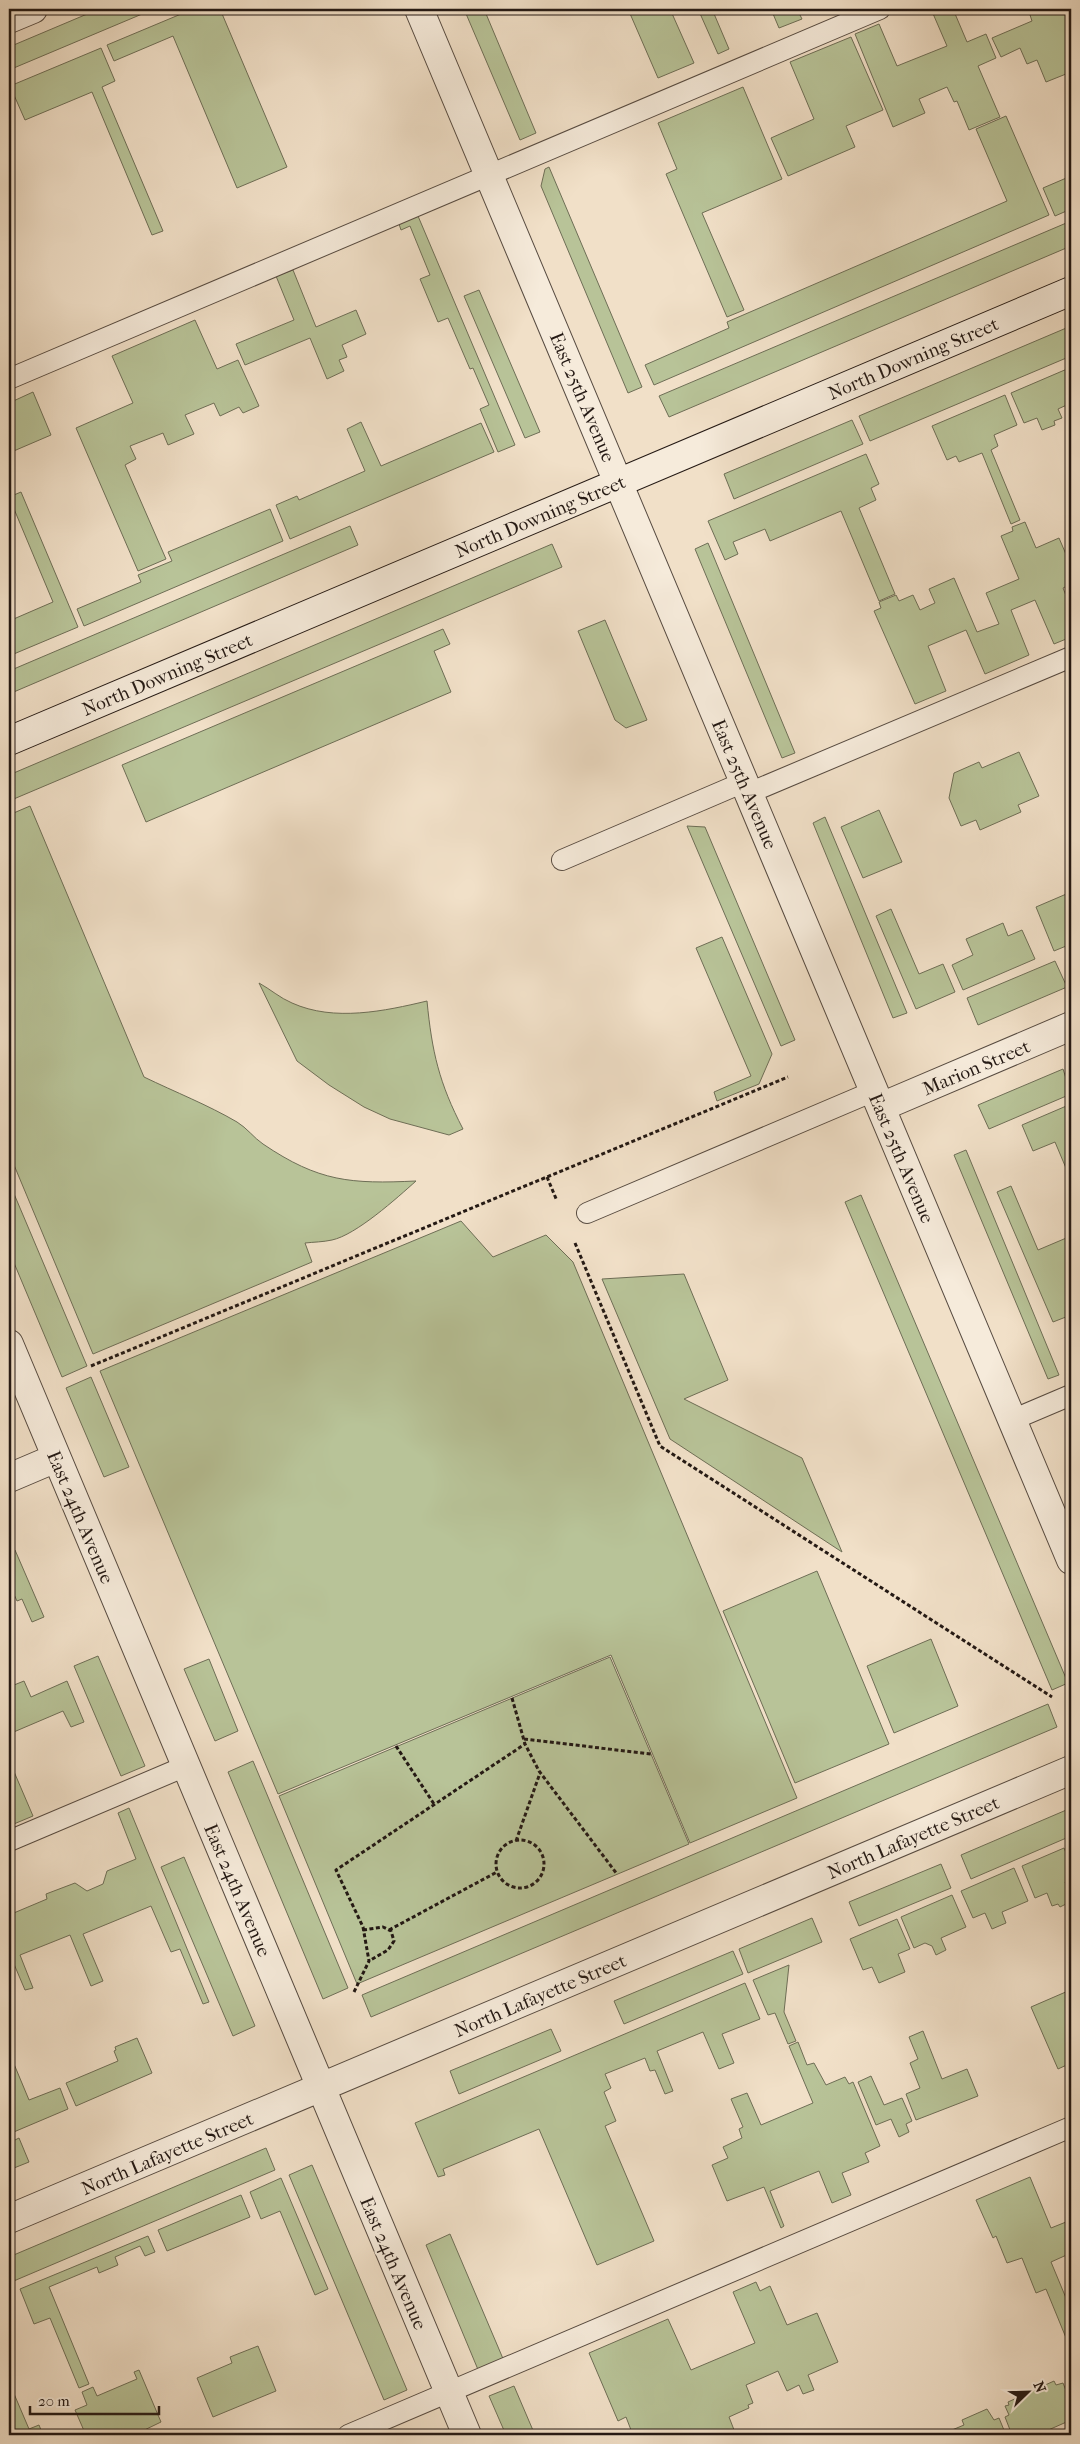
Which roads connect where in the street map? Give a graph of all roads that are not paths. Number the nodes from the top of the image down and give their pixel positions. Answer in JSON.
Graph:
{"nodes":[{"id":1,"x":33,"y":9,"type":"edge"},
{"id":2,"x":419,"y":9,"type":"edge"},
{"id":3,"x":880,"y":9,"type":"edge"},
{"id":4,"x":9,"y":19,"type":"edge"},
{"id":5,"x":489,"y":175,"type":"junction"},
{"id":6,"x":1071,"y":291,"type":"edge"},
{"id":7,"x":9,"y":379,"type":"edge"},
{"id":8,"x":618,"y":483,"type":"junction"},
{"id":9,"x":1071,"y":657,"type":"edge"},
{"id":10,"x":9,"y":741,"type":"edge"},
{"id":11,"x":747,"y":787,"type":"junction"},
{"id":12,"x":562,"y":860,"type":"dead end"},
{"id":13,"x":1071,"y":1026,"type":"edge"},
{"id":14,"x":878,"y":1099,"type":"junction"},
{"id":15,"x":587,"y":1213,"type":"dead end"},
{"id":16,"x":9,"y":1344,"type":"edge"},
{"id":17,"x":1071,"y":1395,"type":"edge"},
{"id":18,"x":1012,"y":1420,"type":"junction"},
{"id":19,"x":56,"y":1458,"type":"junction"},
{"id":20,"x":9,"y":1478,"type":"edge"},
{"id":21,"x":1071,"y":1560,"type":"edge"},
{"id":22,"x":186,"y":1766,"type":"junction"},
{"id":23,"x":1071,"y":1770,"type":"edge"},
{"id":24,"x":9,"y":1841,"type":"edge"},
{"id":25,"x":321,"y":2088,"type":"junction"},
{"id":26,"x":1071,"y":2127,"type":"edge"},
{"id":27,"x":9,"y":2219,"type":"edge"},
{"id":28,"x":449,"y":2392,"type":"junction"},
{"id":29,"x":348,"y":2435,"type":"edge"},
{"id":30,"x":467,"y":2435,"type":"edge"}],
"edges":[{"from":1,"to":4,"type":"street"},
{"from":2,"to":5,"type":"street","name":"East 25th Avenue"},
{"from":3,"to":5,"type":"lane"},
{"from":5,"to":7,"type":"lane"},
{"from":5,"to":8,"type":"street","name":"East 25th Avenue"},
{"from":6,"to":8,"type":"street","name":"North Downing Street"},
{"from":8,"to":10,"type":"street","name":"North Downing Street"},
{"from":8,"to":11,"type":"street","name":"East 25th Avenue"},
{"from":9,"to":11,"type":"lane"},
{"from":11,"to":12,"type":"lane"},
{"from":11,"to":14,"type":"street","name":"East 25th Avenue"},
{"from":13,"to":14,"type":"street","name":"Marion Street"},
{"from":14,"to":15,"type":"lane"},
{"from":14,"to":18,"type":"street","name":"East 25th Avenue"},
{"from":16,"to":19,"type":"street","name":"East 24th Avenue"},
{"from":17,"to":18,"type":"lane"},
{"from":18,"to":21,"type":"street","name":"East 25th Avenue"},
{"from":19,"to":20,"type":"street"},
{"from":19,"to":22,"type":"street","name":"East 24th Avenue"},
{"from":22,"to":24,"type":"lane"},
{"from":22,"to":25,"type":"street","name":"East 24th Avenue"},
{"from":23,"to":25,"type":"street","name":"North Lafayette Street"},
{"from":25,"to":27,"type":"street","name":"North Lafayette Street"},
{"from":25,"to":28,"type":"street","name":"East 24th Avenue"},
{"from":26,"to":28,"type":"lane"},
{"from":28,"to":29,"type":"lane"},
{"from":28,"to":30,"type":"street","name":"East 24th Avenue"}]}
